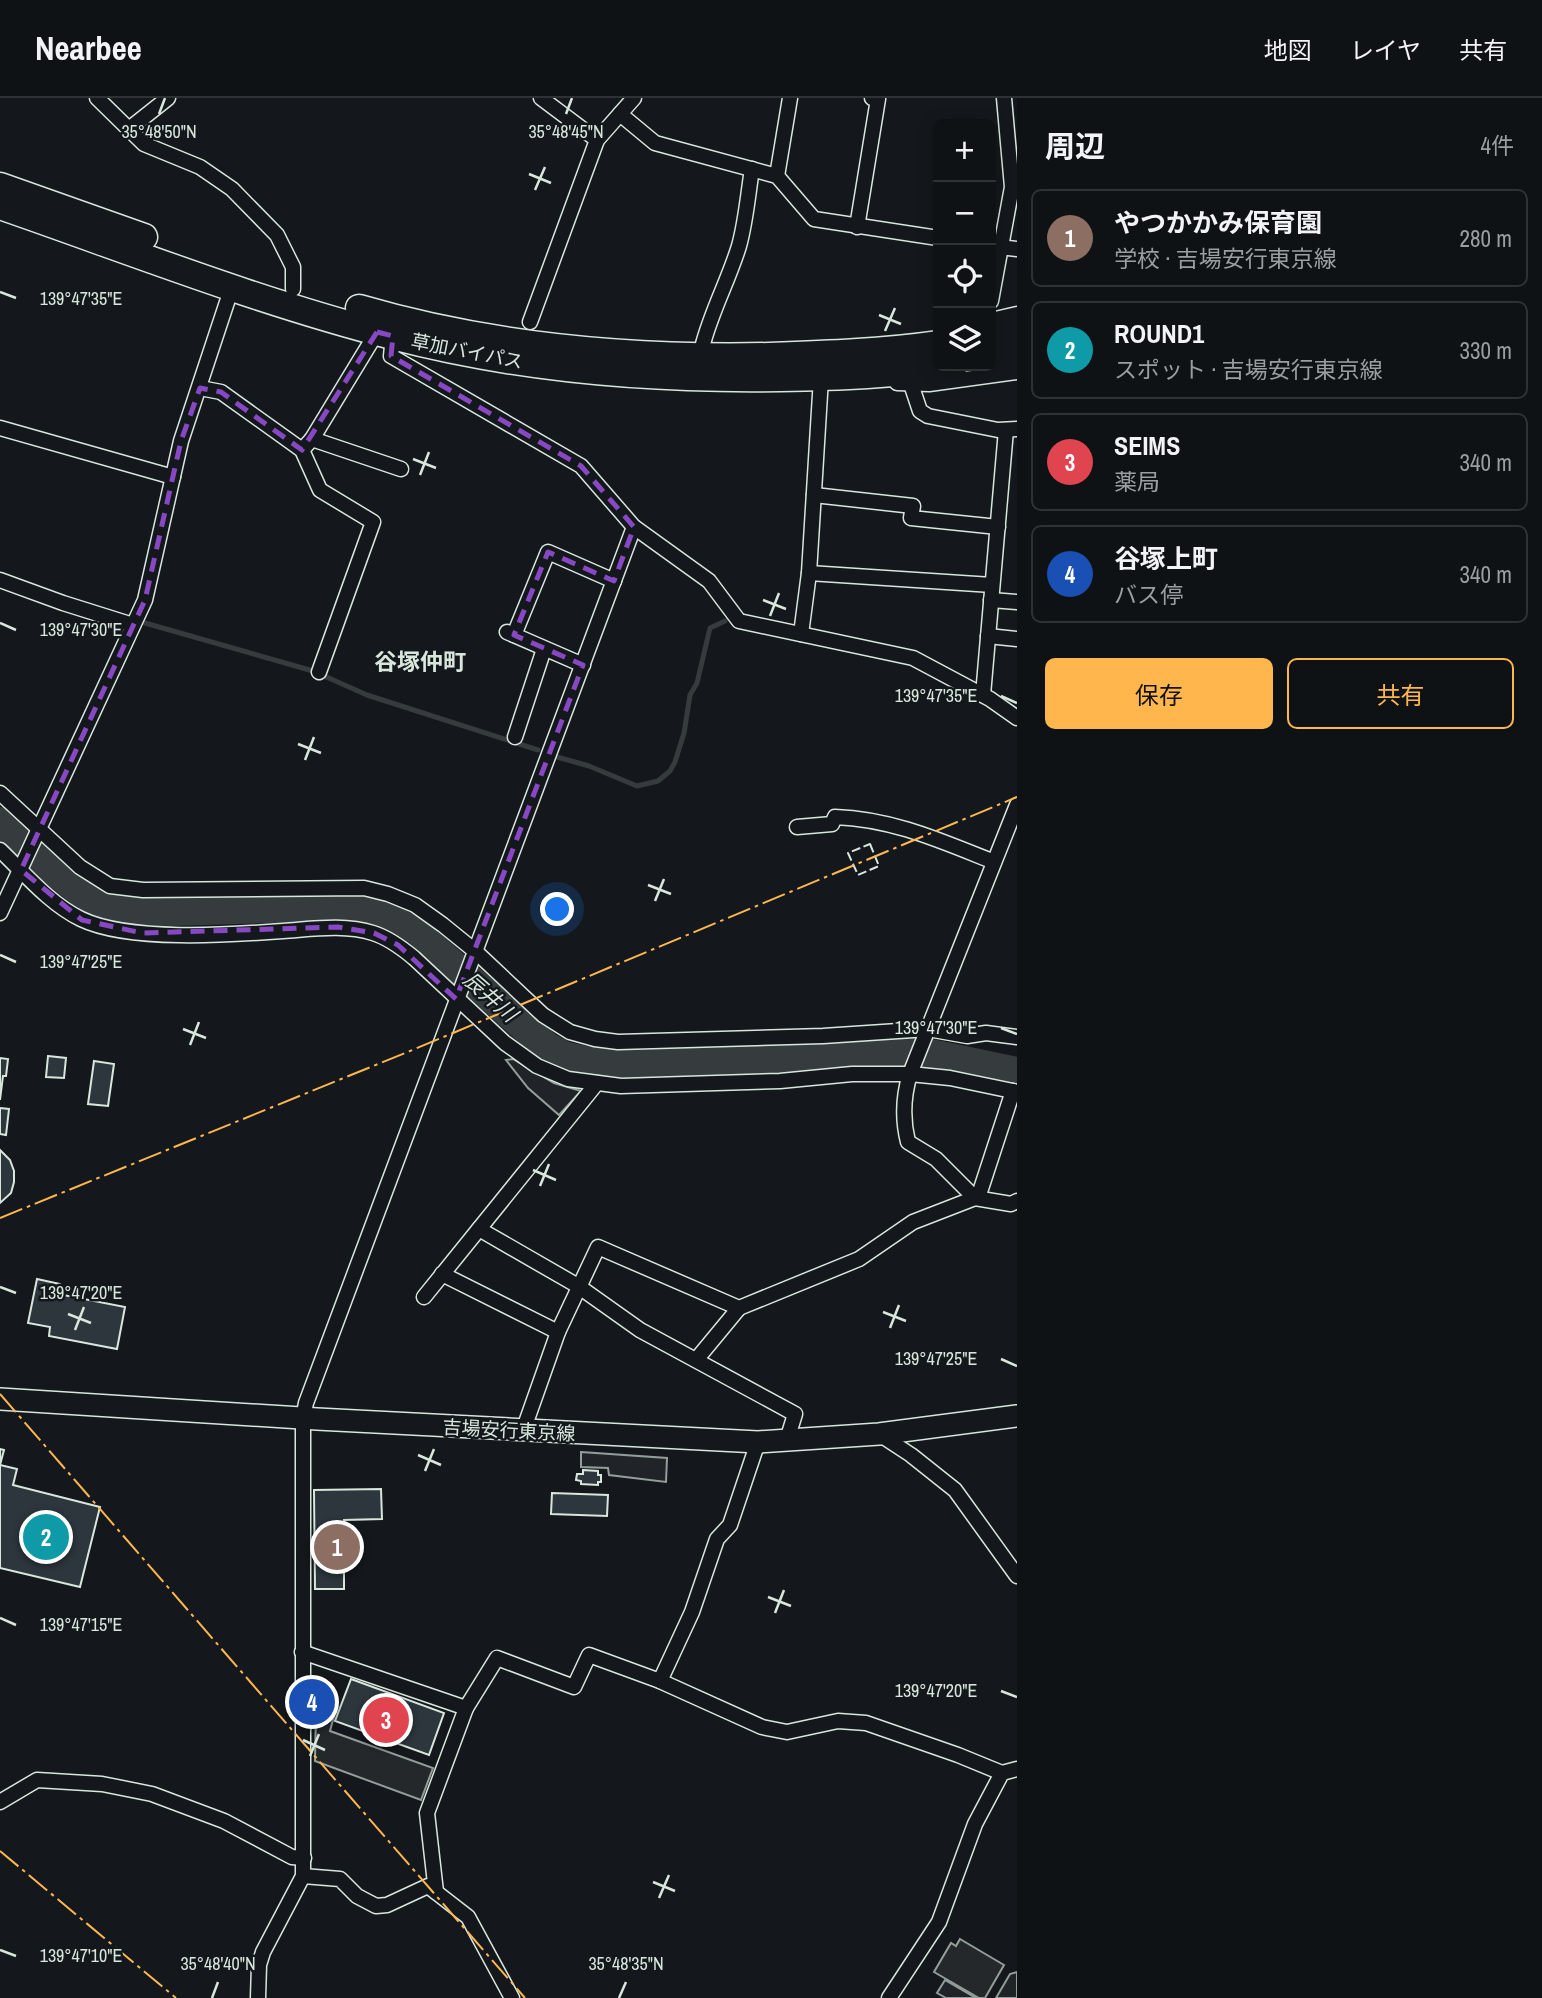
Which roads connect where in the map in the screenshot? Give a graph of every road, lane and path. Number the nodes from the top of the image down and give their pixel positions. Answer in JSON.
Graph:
{"nodes":[{"id":1,"x":97,"y":98,"type":"edge"},
{"id":2,"x":168,"y":98,"type":"edge"},
{"id":3,"x":541,"y":98,"type":"edge"},
{"id":4,"x":634,"y":98,"type":"edge"},
{"id":5,"x":790,"y":98,"type":"edge"},
{"id":6,"x":872,"y":98,"type":"edge"},
{"id":7,"x":1004,"y":98,"type":"edge"},
{"id":8,"x":621,"y":114,"type":"junction"},
{"id":9,"x":129,"y":130,"type":"junction"},
{"id":10,"x":597,"y":140,"type":"junction"},
{"id":11,"x":752,"y":169,"type":"junction"},
{"id":12,"x":777,"y":176,"type":"junction"},
{"id":13,"x":0,"y":186,"type":"edge"},
{"id":14,"x":0,"y":206,"type":"edge"},
{"id":15,"x":858,"y":227,"type":"junction"},
{"id":16,"x":933,"y":237,"type":"edge"},
{"id":17,"x":996,"y":247,"type":"edge"},
{"id":18,"x":1017,"y":249,"type":"edge"},
{"id":19,"x":232,"y":287,"type":"junction"},
{"id":20,"x":293,"y":289,"type":"junction"},
{"id":21,"x":1017,"y":314,"type":"edge"},
{"id":22,"x":996,"y":319,"type":"edge"},
{"id":23,"x":530,"y":322,"type":"dead end"},
{"id":24,"x":1017,"y":332,"type":"edge"},
{"id":25,"x":385,"y":334,"type":"junction"},
{"id":26,"x":996,"y":335,"type":"edge"},
{"id":27,"x":933,"y":337,"type":"edge"},
{"id":28,"x":703,"y":344,"type":"dead end"},
{"id":29,"x":933,"y":345,"type":"edge"},
{"id":30,"x":909,"y":348,"type":"junction"},
{"id":31,"x":1017,"y":355,"type":"edge"},
{"id":32,"x":996,"y":358,"type":"edge"},
{"id":33,"x":933,"y":369,"type":"edge"},
{"id":34,"x":1017,"y":372,"type":"edge"},
{"id":35,"x":828,"y":377,"type":"junction"},
{"id":36,"x":911,"y":384,"type":"junction"},
{"id":37,"x":200,"y":388,"type":"junction"},
{"id":38,"x":0,"y":428,"type":"edge"},
{"id":39,"x":1011,"y":430,"type":"edge"},
{"id":40,"x":307,"y":445,"type":"junction"},
{"id":41,"x":401,"y":469,"type":"dead end"},
{"id":42,"x":173,"y":477,"type":"junction"},
{"id":43,"x":814,"y":495,"type":"junction"},
{"id":44,"x":634,"y":527,"type":"junction"},
{"id":45,"x":998,"y":527,"type":"junction"},
{"id":46,"x":808,"y":573,"type":"junction"},
{"id":47,"x":0,"y":580,"type":"edge"},
{"id":48,"x":614,"y":581,"type":"junction"},
{"id":49,"x":992,"y":593,"type":"junction"},
{"id":50,"x":1017,"y":602,"type":"edge"},
{"id":51,"x":133,"y":625,"type":"junction"},
{"id":52,"x":801,"y":634,"type":"junction"},
{"id":53,"x":988,"y":636,"type":"junction"},
{"id":54,"x":1017,"y":639,"type":"edge"},
{"id":55,"x":544,"y":649,"type":"junction"},
{"id":56,"x":583,"y":665,"type":"junction"},
{"id":57,"x":318,"y":672,"type":"dead end"},
{"id":58,"x":983,"y":695,"type":"junction"},
{"id":59,"x":1017,"y":718,"type":"edge"},
{"id":60,"x":515,"y":737,"type":"dead end"},
{"id":61,"x":0,"y":793,"type":"edge"},
{"id":62,"x":1017,"y":805,"type":"edge"},
{"id":63,"x":797,"y":827,"type":"dead end"},
{"id":64,"x":38,"y":834,"type":"junction"},
{"id":65,"x":0,"y":850,"type":"edge"},
{"id":66,"x":994,"y":862,"type":"junction"},
{"id":67,"x":22,"y":868,"type":"junction"},
{"id":68,"x":2,"y":904,"type":"edge"},
{"id":69,"x":473,"y":956,"type":"junction"},
{"id":70,"x":458,"y":995,"type":"junction"},
{"id":71,"x":926,"y":1034,"type":"junction"},
{"id":72,"x":1017,"y":1037,"type":"edge"},
{"id":73,"x":912,"y":1070,"type":"junction"},
{"id":74,"x":597,"y":1083,"type":"junction"},
{"id":75,"x":1015,"y":1091,"type":"edge"},
{"id":76,"x":976,"y":1198,"type":"junction"},
{"id":77,"x":1017,"y":1201,"type":"edge"},
{"id":78,"x":479,"y":1229,"type":"junction"},
{"id":79,"x":442,"y":1274,"type":"junction"},
{"id":80,"x":578,"y":1286,"type":"junction"},
{"id":81,"x":424,"y":1297,"type":"dead end"},
{"id":82,"x":739,"y":1308,"type":"junction"},
{"id":83,"x":558,"y":1332,"type":"junction"},
{"id":84,"x":696,"y":1360,"type":"junction"},
{"id":85,"x":0,"y":1399,"type":"edge"},
{"id":86,"x":1017,"y":1416,"type":"edge"},
{"id":87,"x":303,"y":1418,"type":"junction"},
{"id":88,"x":523,"y":1431,"type":"junction"},
{"id":89,"x":879,"y":1434,"type":"junction"},
{"id":90,"x":787,"y":1440,"type":"junction"},
{"id":91,"x":758,"y":1442,"type":"junction"},
{"id":92,"x":1017,"y":1576,"type":"edge"},
{"id":93,"x":302,"y":1652,"type":"junction"},
{"id":94,"x":660,"y":1681,"type":"junction"},
{"id":95,"x":466,"y":1708,"type":"junction"},
{"id":96,"x":1017,"y":1769,"type":"edge"},
{"id":97,"x":1002,"y":1773,"type":"junction"},
{"id":98,"x":0,"y":1802,"type":"edge"},
{"id":99,"x":304,"y":1858,"type":"junction"},
{"id":100,"x":303,"y":1876,"type":"junction"},
{"id":101,"x":436,"y":1892,"type":"junction"},
{"id":102,"x":258,"y":1998,"type":"edge"},
{"id":103,"x":512,"y":1998,"type":"edge"},
{"id":104,"x":889,"y":1998,"type":"edge"}],
"edges":[{"from":1,"to":9,"type":"street"},
{"from":2,"to":9,"type":"street"},
{"from":3,"to":10,"type":"street"},
{"from":4,"to":8,"type":"street"},
{"from":5,"to":12,"type":"street"},
{"from":6,"to":15,"type":"street"},
{"from":7,"to":17,"type":"street"},
{"from":8,"to":10,"type":"street"},
{"from":8,"to":11,"type":"street"},
{"from":9,"to":20,"type":"street"},
{"from":10,"to":23,"type":"street"},
{"from":11,"to":12,"type":"street"},
{"from":11,"to":28,"type":"street"},
{"from":12,"to":15,"type":"street"},
{"from":13,"to":20,"type":"highway","name":"草加バイパス"},
{"from":14,"to":19,"type":"highway","name":"草加バイパス"},
{"from":15,"to":16,"type":"street"},
{"from":17,"to":18,"type":"street"},
{"from":19,"to":25,"type":"highway","name":"草加バイパス"},
{"from":19,"to":37,"type":"street"},
{"from":20,"to":30,"type":"highway","name":"草加バイパス"},
{"from":21,"to":22,"type":"street"},
{"from":24,"to":26,"type":"highway"},
{"from":25,"to":35,"type":"highway","name":"草加バイパス"},
{"from":25,"to":40,"type":"street"},
{"from":25,"to":44,"type":"street"},
{"from":27,"to":30,"type":"street"},
{"from":29,"to":30,"type":"highway","name":"草加バイパス"},
{"from":31,"to":32,"type":"highway"},
{"from":33,"to":35,"type":"highway","name":"草加バイパス"},
{"from":34,"to":36,"type":"street"},
{"from":35,"to":36,"type":"street"},
{"from":35,"to":43,"type":"street"},
{"from":36,"to":39,"type":"street"},
{"from":37,"to":40,"type":"street"},
{"from":37,"to":42,"type":"street"},
{"from":38,"to":42,"type":"street"},
{"from":39,"to":45,"type":"street"},
{"from":40,"to":41,"type":"street"},
{"from":40,"to":57,"type":"street"},
{"from":42,"to":51,"type":"street"},
{"from":43,"to":45,"type":"street"},
{"from":43,"to":46,"type":"street"},
{"from":44,"to":48,"type":"street"},
{"from":44,"to":52,"type":"street"},
{"from":45,"to":49,"type":"street"},
{"from":46,"to":49,"type":"street"},
{"from":46,"to":52,"type":"street"},
{"from":47,"to":51,"type":"street"},
{"from":48,"to":55,"type":"street"},
{"from":48,"to":56,"type":"street"},
{"from":49,"to":50,"type":"street"},
{"from":49,"to":53,"type":"street"},
{"from":51,"to":64,"type":"street"},
{"from":52,"to":58,"type":"street"},
{"from":53,"to":54,"type":"street"},
{"from":53,"to":58,"type":"street"},
{"from":55,"to":56,"type":"street"},
{"from":55,"to":60,"type":"street"},
{"from":56,"to":69,"type":"street"},
{"from":58,"to":59,"type":"street"},
{"from":61,"to":64,"type":"street"},
{"from":62,"to":66,"type":"street"},
{"from":63,"to":66,"type":"street"},
{"from":64,"to":67,"type":"street"},
{"from":64,"to":69,"type":"street"},
{"from":65,"to":67,"type":"street"},
{"from":66,"to":71,"type":"street"},
{"from":67,"to":68,"type":"street"},
{"from":67,"to":70,"type":"street"},
{"from":69,"to":70,"type":"street"},
{"from":69,"to":71,"type":"street"},
{"from":70,"to":74,"type":"street"},
{"from":70,"to":87,"type":"street"},
{"from":71,"to":72,"type":"street"},
{"from":71,"to":73,"type":"street"},
{"from":73,"to":74,"type":"street"},
{"from":73,"to":75,"type":"street"},
{"from":73,"to":76,"type":"street"},
{"from":74,"to":78,"type":"street"},
{"from":75,"to":76,"type":"street"},
{"from":76,"to":77,"type":"street"},
{"from":76,"to":82,"type":"street"},
{"from":78,"to":79,"type":"street"},
{"from":78,"to":80,"type":"street"},
{"from":79,"to":81,"type":"street"},
{"from":79,"to":83,"type":"street"},
{"from":80,"to":82,"type":"street"},
{"from":80,"to":83,"type":"street"},
{"from":80,"to":84,"type":"street"},
{"from":82,"to":84,"type":"street"},
{"from":83,"to":88,"type":"street"},
{"from":84,"to":90,"type":"street"},
{"from":85,"to":87,"type":"main road","name":"吉場安行東京線"},
{"from":86,"to":89,"type":"main road","name":"吉場安行東京線"},
{"from":87,"to":88,"type":"main road","name":"吉場安行東京線"},
{"from":87,"to":93,"type":"street"},
{"from":88,"to":91,"type":"main road","name":"吉場安行東京線"},
{"from":89,"to":90,"type":"main road","name":"吉場安行東京線"},
{"from":89,"to":92,"type":"street"},
{"from":90,"to":91,"type":"main road","name":"吉場安行東京線"},
{"from":91,"to":94,"type":"street"},
{"from":93,"to":95,"type":"street"},
{"from":93,"to":99,"type":"street"},
{"from":94,"to":95,"type":"street"},
{"from":94,"to":97,"type":"street"},
{"from":95,"to":101,"type":"street"},
{"from":96,"to":97,"type":"street"},
{"from":97,"to":104,"type":"street"},
{"from":98,"to":99,"type":"street"},
{"from":99,"to":100,"type":"street"},
{"from":100,"to":101,"type":"street"},
{"from":100,"to":102,"type":"street"},
{"from":101,"to":103,"type":"street"}]}
